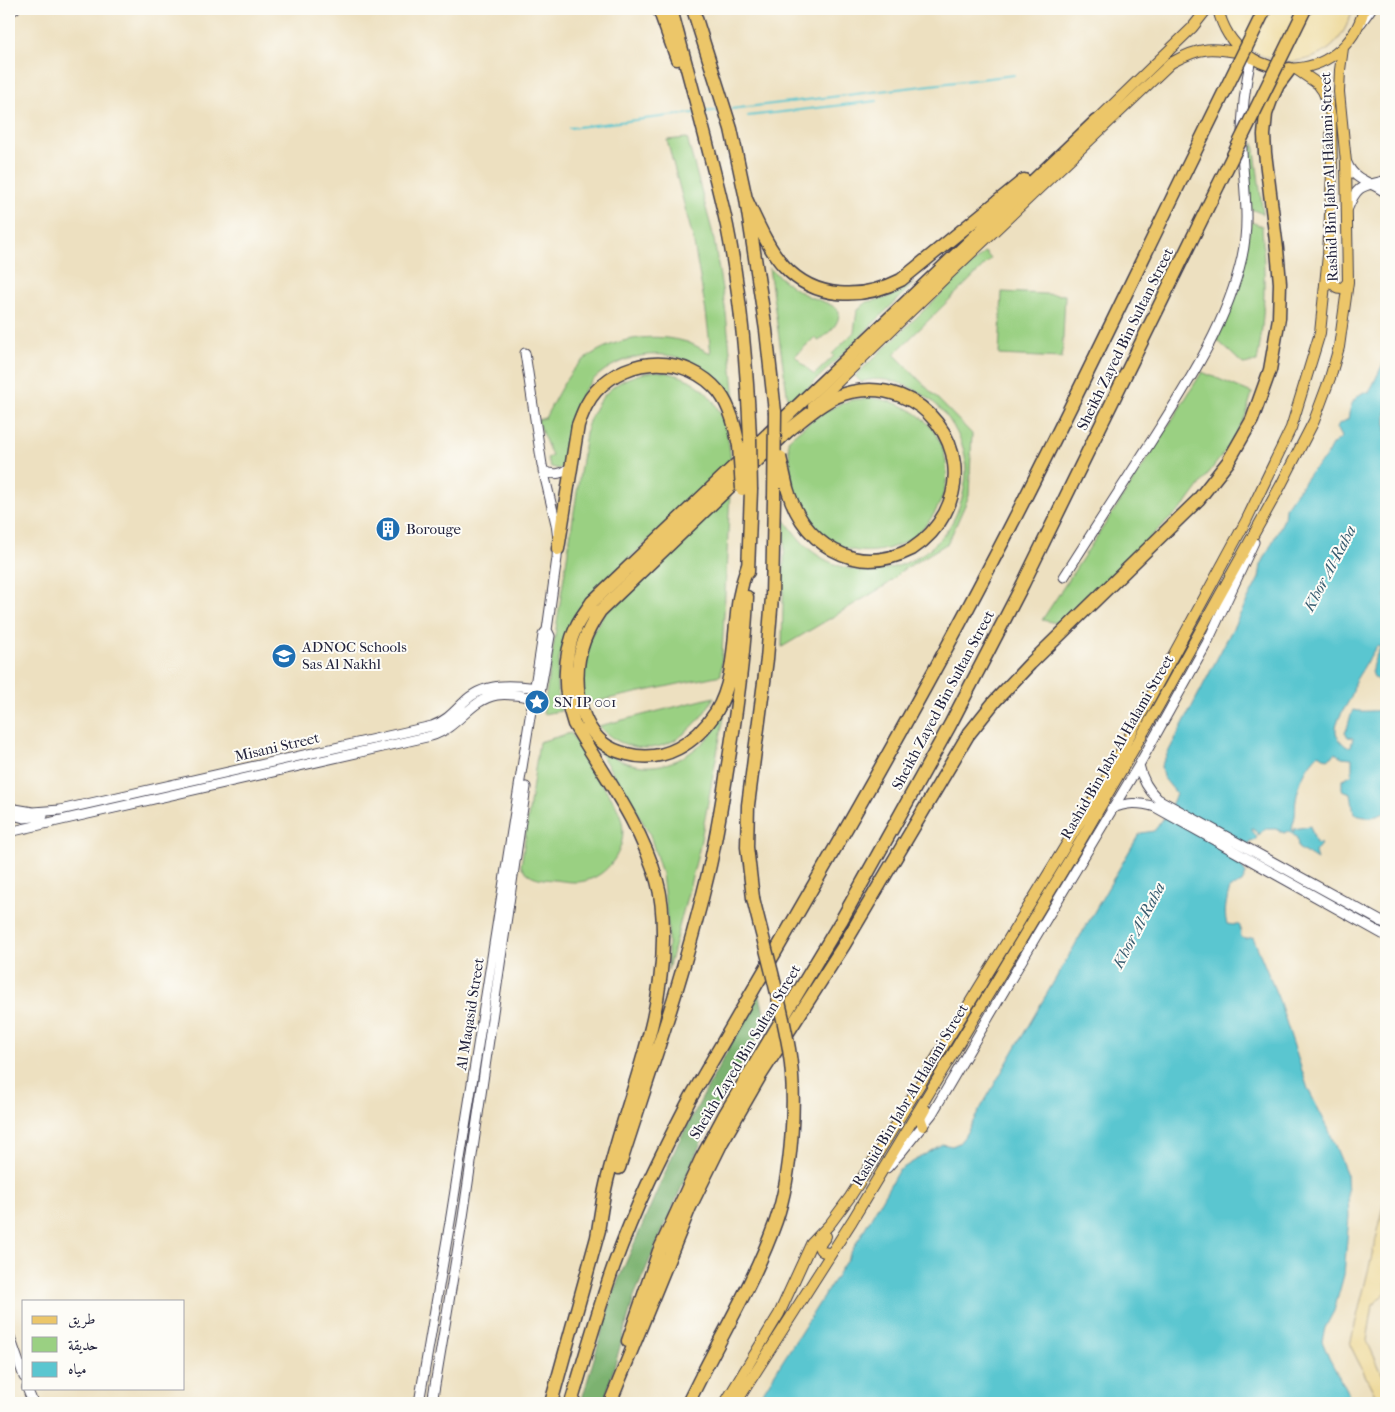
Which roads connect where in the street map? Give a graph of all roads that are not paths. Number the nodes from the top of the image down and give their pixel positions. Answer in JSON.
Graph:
{"nodes":[{"id":1,"x":15,"y":9,"type":"edge"},
{"id":2,"x":659,"y":9,"type":"edge"},
{"id":3,"x":671,"y":9,"type":"edge"},
{"id":4,"x":694,"y":9,"type":"edge"},
{"id":5,"x":1207,"y":9,"type":"edge"},
{"id":6,"x":1218,"y":9,"type":"edge"},
{"id":7,"x":1265,"y":9,"type":"edge"},
{"id":8,"x":1305,"y":9,"type":"edge"},
{"id":9,"x":1364,"y":9,"type":"edge"},
{"id":10,"x":1371,"y":9,"type":"edge"},
{"id":11,"x":9,"y":13,"type":"edge"},
{"id":12,"x":1356,"y":30,"type":"junction"},
{"id":13,"x":1343,"y":48,"type":"junction"},
{"id":14,"x":1248,"y":56,"type":"junction"},
{"id":15,"x":1293,"y":69,"type":"junction"},
{"id":16,"x":688,"y":70,"type":"junction"},
{"id":17,"x":1096,"y":121,"type":"junction"},
{"id":18,"x":1346,"y":162,"type":"junction"},
{"id":19,"x":1386,"y":180,"type":"edge"},
{"id":20,"x":1369,"y":183,"type":"junction"},
{"id":21,"x":1386,"y":193,"type":"edge"},
{"id":22,"x":746,"y":199,"type":"junction"},
{"id":23,"x":1348,"y":208,"type":"junction"},
{"id":24,"x":1330,"y":216,"type":"junction"},
{"id":25,"x":1348,"y":282,"type":"junction"},
{"id":26,"x":525,"y":353,"type":"dead end"},
{"id":27,"x":774,"y":412,"type":"junction"},
{"id":28,"x":788,"y":431,"type":"junction"},
{"id":29,"x":572,"y":466,"type":"junction"},
{"id":30,"x":543,"y":471,"type":"junction"},
{"id":31,"x":1281,"y":485,"type":"junction"},
{"id":32,"x":747,"y":490,"type":"junction"},
{"id":33,"x":558,"y":549,"type":"junction"},
{"id":34,"x":1064,"y":577,"type":"dead end"},
{"id":35,"x":738,"y":661,"type":"junction"},
{"id":36,"x":538,"y":688,"type":"junction"},
{"id":37,"x":537,"y":698,"type":"junction"},
{"id":38,"x":574,"y":705,"type":"junction"},
{"id":39,"x":586,"y":732,"type":"junction"},
{"id":40,"x":325,"y":755,"type":"junction"},
{"id":41,"x":1139,"y":765,"type":"junction"},
{"id":42,"x":525,"y":776,"type":"junction"},
{"id":43,"x":207,"y":777,"type":"junction"},
{"id":44,"x":210,"y":786,"type":"junction"},
{"id":45,"x":1157,"y":803,"type":"junction"},
{"id":46,"x":9,"y":808,"type":"edge"},
{"id":47,"x":60,"y":810,"type":"junction"},
{"id":48,"x":1111,"y":810,"type":"junction"},
{"id":49,"x":9,"y":814,"type":"edge"},
{"id":50,"x":9,"y":832,"type":"edge"},
{"id":51,"x":1386,"y":924,"type":"edge"},
{"id":52,"x":1386,"y":936,"type":"edge"},
{"id":53,"x":934,"y":1083,"type":"junction"},
{"id":54,"x":923,"y":1126,"type":"junction"},
{"id":55,"x":879,"y":1177,"type":"junction"},
{"id":56,"x":841,"y":1209,"type":"junction"},
{"id":57,"x":597,"y":1237,"type":"junction"},
{"id":58,"x":831,"y":1253,"type":"junction"},
{"id":59,"x":9,"y":1334,"type":"edge"},
{"id":60,"x":22,"y":1371,"type":"edge"},
{"id":61,"x":29,"y":1390,"type":"edge"},
{"id":62,"x":33,"y":1403,"type":"edge"},
{"id":63,"x":419,"y":1403,"type":"edge"},
{"id":64,"x":432,"y":1403,"type":"edge"},
{"id":65,"x":550,"y":1403,"type":"edge"},
{"id":66,"x":572,"y":1403,"type":"edge"},
{"id":67,"x":609,"y":1403,"type":"edge"},
{"id":68,"x":688,"y":1403,"type":"edge"},
{"id":69,"x":725,"y":1403,"type":"edge"},
{"id":70,"x":736,"y":1403,"type":"edge"}],
"edges":[{"from":1,"to":11,"type":"street"},
{"from":2,"to":16,"type":"highway"},
{"from":3,"to":16,"type":"highway"},
{"from":4,"to":22,"type":"highway"},
{"from":5,"to":17,"type":"main road"},
{"from":6,"to":14,"type":"main road"},
{"from":7,"to":66,"type":"highway","name":"Sheikh Zayed Bin Sultan Street","bridge":true},
{"from":8,"to":67,"type":"highway","name":"Sheikh Zayed Bin Sultan Street","bridge":true},
{"from":9,"to":12,"type":"main road"},
{"from":10,"to":12,"type":"street"},
{"from":12,"to":13,"type":"main road"},
{"from":13,"to":15,"type":"main road"},
{"from":13,"to":18,"type":"main road","name":"Rashid Bin Jabr Al Halami Street"},
{"from":14,"to":15,"type":"main road"},
{"from":14,"to":28,"type":"main road"},
{"from":14,"to":34,"type":"street"},
{"from":15,"to":24,"type":"main road","name":"Rashid Bin Jabr Al Halami Street"},
{"from":15,"to":67,"type":"highway"},
{"from":16,"to":32,"type":"highway","bridge":true},
{"from":17,"to":22,"type":"highway"},
{"from":17,"to":38,"type":"highway"},
{"from":18,"to":20,"type":"street"},
{"from":18,"to":23,"type":"main road","name":"Rashid Bin Jabr Al Halami Street"},
{"from":19,"to":20,"type":"street"},
{"from":20,"to":21,"type":"street"},
{"from":20,"to":23,"type":"street"},
{"from":22,"to":27,"type":"highway"},
{"from":23,"to":25,"type":"main road","name":"Rashid Bin Jabr Al Halami Street"},
{"from":24,"to":25,"type":"main road"},
{"from":24,"to":56,"type":"main road","name":"Rashid Bin Jabr Al Halami Street"},
{"from":25,"to":31,"type":"main road","name":"Rashid Bin Jabr Al Halami Street"},
{"from":26,"to":30,"type":"street","name":"Al Maqasid Street"},
{"from":27,"to":28,"type":"highway","bridge":true},
{"from":27,"to":68,"type":"highway","bridge":true},
{"from":28,"to":38,"type":"highway"},
{"from":29,"to":30,"type":"street"},
{"from":29,"to":32,"type":"highway","bridge":true},
{"from":29,"to":33,"type":"highway"},
{"from":30,"to":33,"type":"street","name":"Al Maqasid Street"},
{"from":31,"to":41,"type":"street"},
{"from":31,"to":53,"type":"main road","name":"Rashid Bin Jabr Al Halami Street"},
{"from":32,"to":35,"type":"highway"},
{"from":33,"to":36,"type":"street","name":"Al Maqasid Street"},
{"from":35,"to":39,"type":"highway"},
{"from":35,"to":57,"type":"highway"},
{"from":36,"to":37,"type":"street","name":"Al Maqasid Street"},
{"from":36,"to":40,"type":"street","name":"Misani Street"},
{"from":37,"to":40,"type":"street","name":"Misani Street"},
{"from":37,"to":42,"type":"street","name":"Al Maqasid Street"},
{"from":38,"to":39,"type":"highway"},
{"from":39,"to":57,"type":"highway"},
{"from":40,"to":43,"type":"street","name":"Misani Street"},
{"from":40,"to":44,"type":"street","name":"Misani Street"},
{"from":41,"to":45,"type":"street"},
{"from":41,"to":48,"type":"street"},
{"from":42,"to":63,"type":"street","name":"Al Maqasid Street"},
{"from":42,"to":64,"type":"street","name":"Al Maqasid Street"},
{"from":43,"to":44,"type":"street"},
{"from":43,"to":47,"type":"street","name":"Misani Street"},
{"from":44,"to":50,"type":"street","name":"Misani Street"},
{"from":45,"to":48,"type":"street"},
{"from":45,"to":51,"type":"street"},
{"from":45,"to":52,"type":"street"},
{"from":46,"to":47,"type":"street","name":"Misani Street"},
{"from":47,"to":49,"type":"street"},
{"from":48,"to":54,"type":"street"},
{"from":53,"to":54,"type":"main road"},
{"from":53,"to":55,"type":"main road","name":"Rashid Bin Jabr Al Halami Street"},
{"from":54,"to":55,"type":"street"},
{"from":55,"to":58,"type":"main road","name":"Rashid Bin Jabr Al Halami Street"},
{"from":56,"to":58,"type":"main road"},
{"from":56,"to":69,"type":"main road","name":"Rashid Bin Jabr Al Halami Street"},
{"from":57,"to":65,"type":"highway"},
{"from":58,"to":70,"type":"main road","name":"Rashid Bin Jabr Al Halami Street"},
{"from":59,"to":60,"type":"street"},
{"from":61,"to":62,"type":"street"}]}
